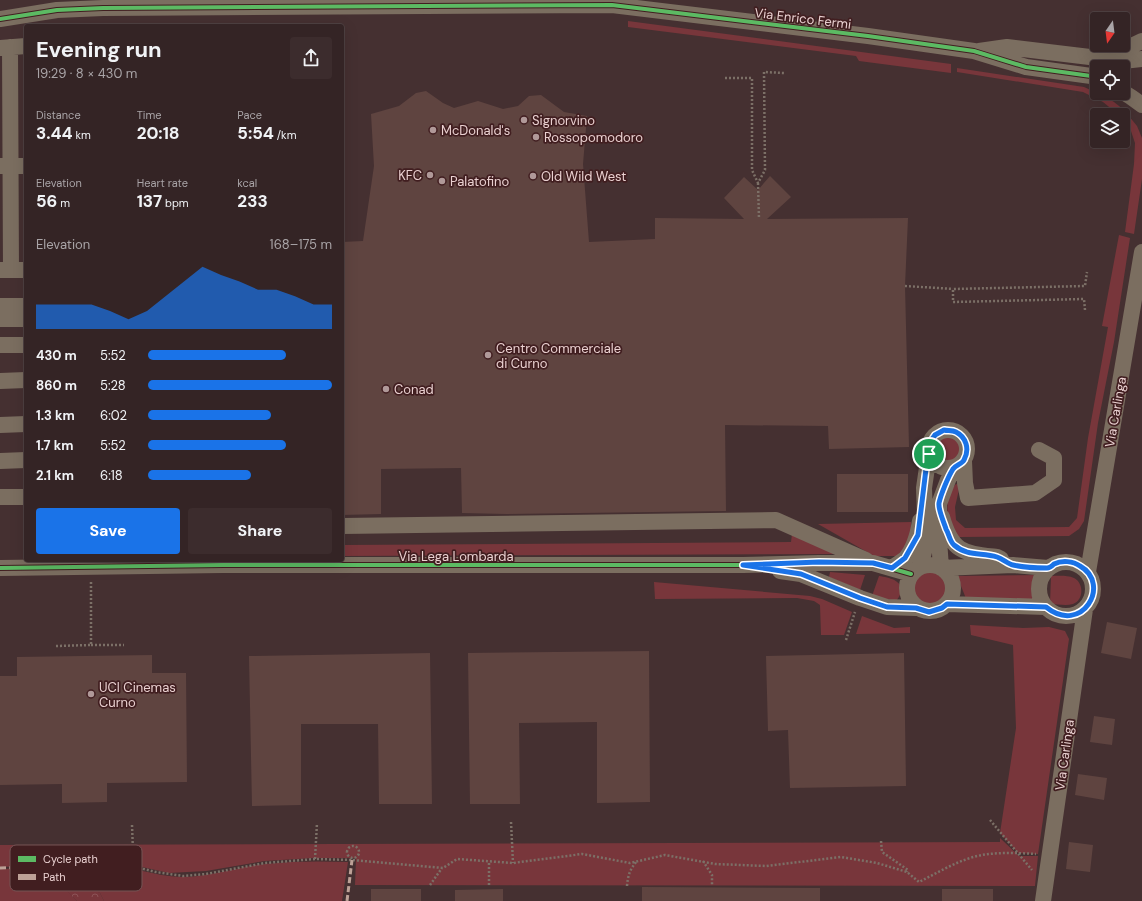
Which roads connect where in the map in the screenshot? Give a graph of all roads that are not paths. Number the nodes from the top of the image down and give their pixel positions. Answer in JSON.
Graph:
{"nodes":[{"id":1,"x":612,"y":2,"type":"edge"},
{"id":2,"x":0,"y":19,"type":"edge"},
{"id":3,"x":1142,"y":41,"type":"edge"},
{"id":4,"x":24,"y":46,"type":"edge"},
{"id":5,"x":5,"y":48,"type":"edge"},
{"id":6,"x":974,"y":51,"type":"junction"},
{"id":7,"x":1096,"y":58,"type":"junction"},
{"id":8,"x":1142,"y":58,"type":"edge"},
{"id":9,"x":1090,"y":76,"type":"edge"},
{"id":10,"x":1130,"y":96,"type":"edge"},
{"id":11,"x":1142,"y":105,"type":"edge"},
{"id":12,"x":12,"y":166,"type":"edge"},
{"id":13,"x":1142,"y":252,"type":"edge"},
{"id":14,"x":12,"y":270,"type":"edge"},
{"id":15,"x":0,"y":306,"type":"edge"},
{"id":16,"x":24,"y":306,"type":"edge"},
{"id":17,"x":0,"y":319,"type":"edge"},
{"id":18,"x":24,"y":319,"type":"edge"},
{"id":19,"x":0,"y":345,"type":"edge"},
{"id":20,"x":24,"y":345,"type":"edge"},
{"id":21,"x":24,"y":380,"type":"edge"},
{"id":22,"x":0,"y":381,"type":"edge"},
{"id":23,"x":24,"y":424,"type":"edge"},
{"id":24,"x":0,"y":425,"type":"edge"},
{"id":25,"x":1039,"y":450,"type":"dead end"},
{"id":26,"x":929,"y":454,"type":"junction"},
{"id":27,"x":24,"y":460,"type":"edge"},
{"id":28,"x":0,"y":461,"type":"edge"},
{"id":29,"x":959,"y":464,"type":"junction"},
{"id":30,"x":924,"y":488,"type":"junction"},
{"id":31,"x":24,"y":497,"type":"edge"},
{"id":32,"x":0,"y":498,"type":"edge"},
{"id":33,"x":939,"y":504,"type":"junction"},
{"id":34,"x":344,"y":526,"type":"edge"},
{"id":35,"x":45,"y":562,"type":"edge"},
{"id":36,"x":873,"y":563,"type":"junction"},
{"id":37,"x":743,"y":565,"type":"junction"},
{"id":38,"x":1013,"y":565,"type":"junction"},
{"id":39,"x":0,"y":568,"type":"edge"},
{"id":40,"x":24,"y":568,"type":"junction"},
{"id":41,"x":892,"y":568,"type":"junction"},
{"id":42,"x":941,"y":568,"type":"junction"},
{"id":43,"x":1048,"y":568,"type":"junction"},
{"id":44,"x":916,"y":570,"type":"junction"},
{"id":45,"x":1088,"y":572,"type":"junction"},
{"id":46,"x":947,"y":604,"type":"junction"},
{"id":47,"x":1046,"y":607,"type":"junction"},
{"id":48,"x":916,"y":608,"type":"junction"},
{"id":49,"x":1085,"y":609,"type":"junction"},
{"id":50,"x":1043,"y":901,"type":"edge"}],
"edges":[{"from":1,"to":2,"type":"street","name":"Via Enrico Fermi"},
{"from":1,"to":6,"type":"street","name":"Via Enrico Fermi"},
{"from":3,"to":7,"type":"street"},
{"from":4,"to":5,"type":"street"},
{"from":5,"to":12,"type":"street"},
{"from":6,"to":7,"type":"street","name":"Via Enrico Fermi"},
{"from":6,"to":9,"type":"street","name":"Via Enrico Fermi"},
{"from":7,"to":8,"type":"street","name":"Via Enrico Fermi"},
{"from":10,"to":11,"type":"street"},
{"from":12,"to":14,"type":"street"},
{"from":13,"to":45,"type":"street","name":"Via Carlinga"},
{"from":15,"to":16,"type":"street"},
{"from":17,"to":18,"type":"street"},
{"from":19,"to":20,"type":"street"},
{"from":21,"to":22,"type":"street"},
{"from":23,"to":24,"type":"street"},
{"from":25,"to":29,"type":"street"},
{"from":26,"to":29,"type":"street"},
{"from":26,"to":29,"type":"street"},
{"from":26,"to":30,"type":"street"},
{"from":27,"to":28,"type":"street"},
{"from":29,"to":33,"type":"street"},
{"from":30,"to":41,"type":"street"},
{"from":30,"to":44,"type":"street"},
{"from":31,"to":32,"type":"street"},
{"from":33,"to":38,"type":"street"},
{"from":33,"to":42,"type":"street"},
{"from":34,"to":36,"type":"street"},
{"from":35,"to":40,"type":"street"},
{"from":36,"to":37,"type":"street","name":"Via Lega Lombarda"},
{"from":36,"to":41,"type":"street","name":"Via Lega Lombarda"},
{"from":37,"to":40,"type":"street","name":"Via Lega Lombarda"},
{"from":37,"to":48,"type":"street","name":"Via Lega Lombarda"},
{"from":38,"to":42,"type":"street","name":"Via Lega Lombarda"},
{"from":38,"to":43,"type":"street","name":"Via Lega Lombarda"},
{"from":39,"to":40,"type":"street","name":"Via Lega Lombarda"},
{"from":41,"to":44,"type":"street","name":"Via Lega Lombarda"},
{"from":42,"to":44,"type":"street","name":"Via Lega Lombarda"},
{"from":42,"to":46,"type":"street"},
{"from":43,"to":45,"type":"street"},
{"from":43,"to":47,"type":"street"},
{"from":44,"to":48,"type":"street"},
{"from":45,"to":49,"type":"street","name":"Via Carlinga"},
{"from":46,"to":47,"type":"street","name":"Via Lega Lombarda"},
{"from":46,"to":48,"type":"street","name":"Via Lega Lombarda"},
{"from":47,"to":49,"type":"street"},
{"from":49,"to":50,"type":"street","name":"Via Carlinga"}]}
